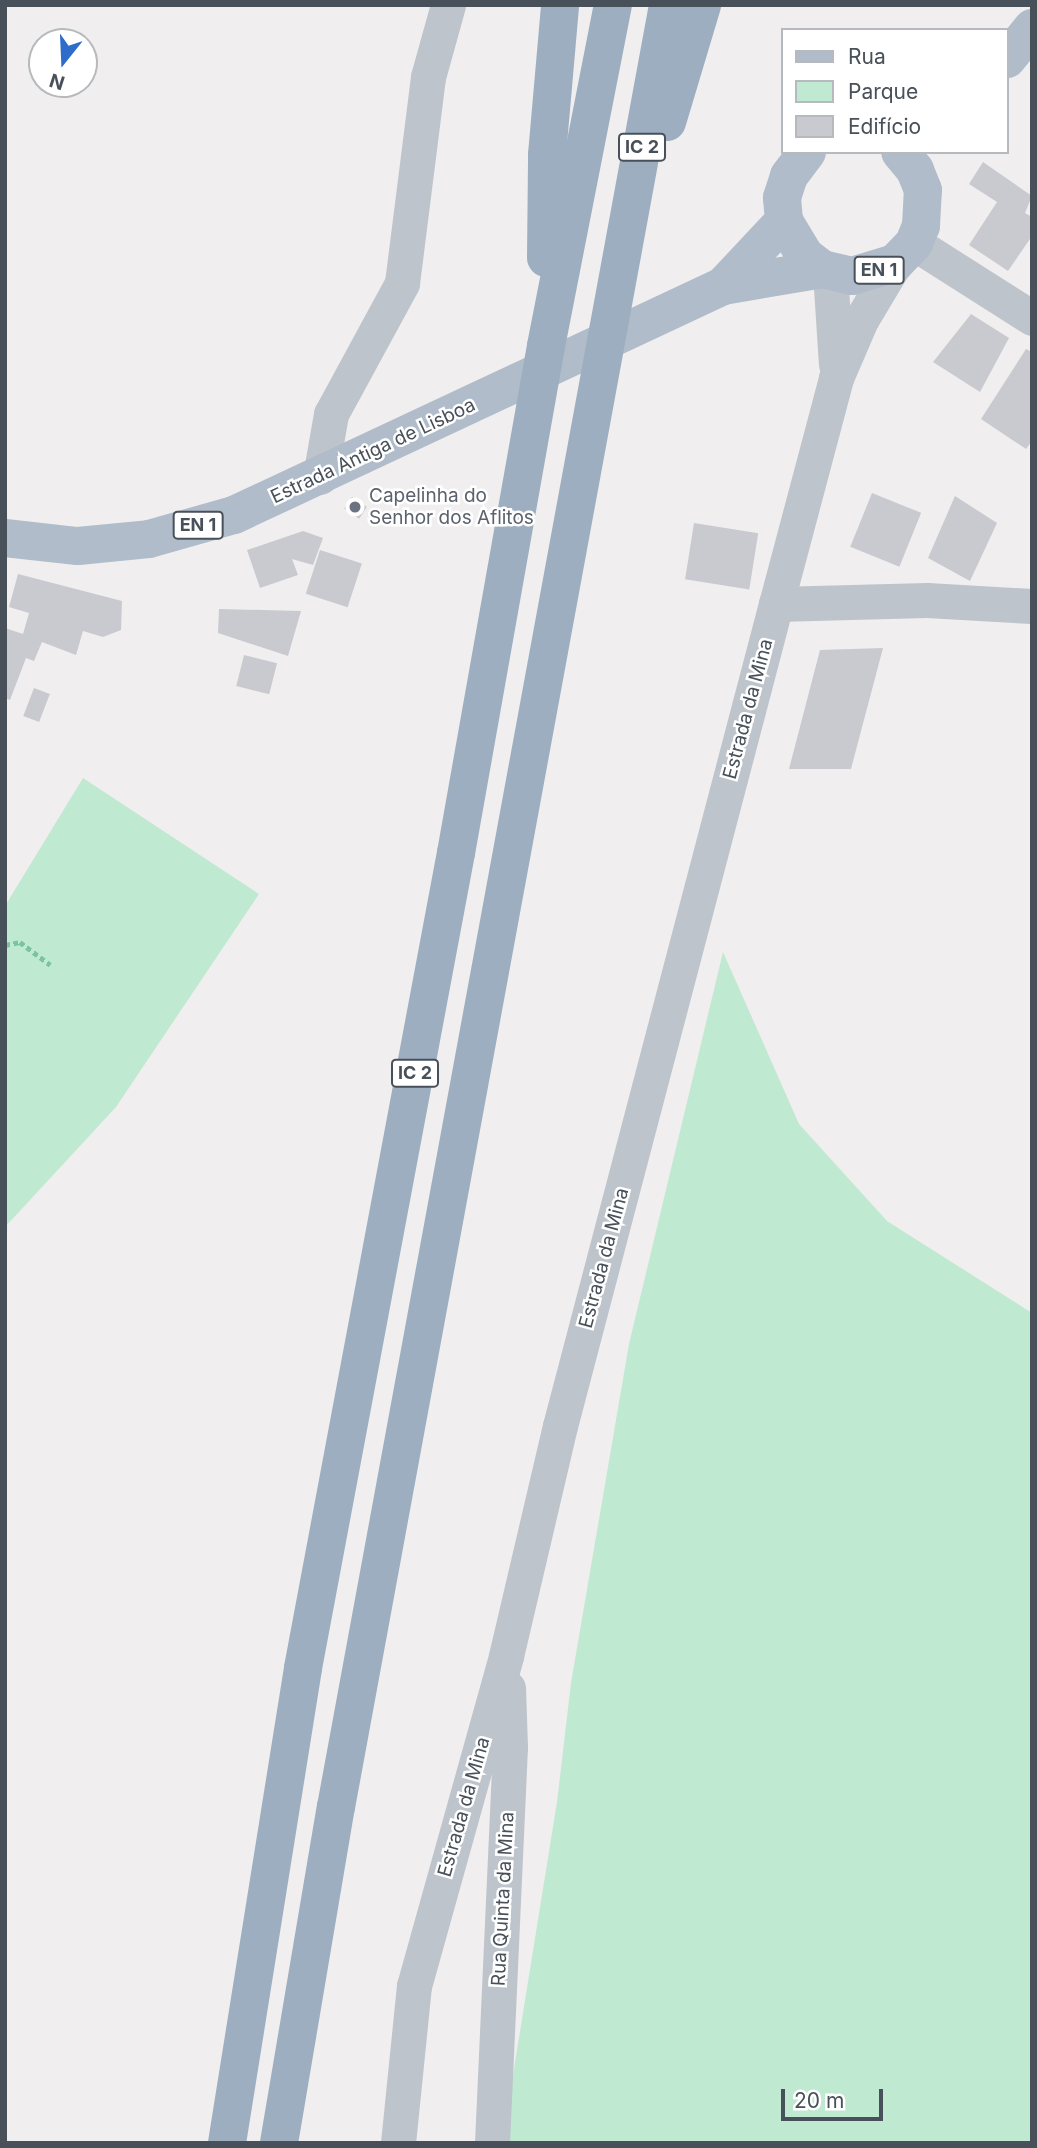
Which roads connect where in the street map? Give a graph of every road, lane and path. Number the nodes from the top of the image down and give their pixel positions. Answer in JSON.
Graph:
{"nodes":[{"id":1,"x":449,"y":5,"type":"edge"},
{"id":2,"x":560,"y":5,"type":"edge"},
{"id":3,"x":613,"y":5,"type":"edge"},
{"id":4,"x":668,"y":5,"type":"edge"},
{"id":5,"x":702,"y":5,"type":"edge"},
{"id":6,"x":1032,"y":28,"type":"edge"},
{"id":7,"x":1009,"y":57,"type":"edge"},
{"id":8,"x":806,"y":154,"type":"edge"},
{"id":9,"x":902,"y":154,"type":"edge"},
{"id":10,"x":940,"y":154,"type":"edge"},
{"id":11,"x":923,"y":190,"type":"junction"},
{"id":12,"x":784,"y":221,"type":"junction"},
{"id":13,"x":904,"y":253,"type":"junction"},
{"id":14,"x":826,"y":270,"type":"junction"},
{"id":15,"x":723,"y":286,"type":"junction"},
{"id":16,"x":615,"y":288,"type":"junction"},
{"id":17,"x":1032,"y":318,"type":"edge"},
{"id":18,"x":546,"y":346,"type":"junction"},
{"id":19,"x":836,"y":378,"type":"junction"},
{"id":20,"x":320,"y":477,"type":"junction"},
{"id":21,"x":5,"y":538,"type":"edge"},
{"id":22,"x":775,"y":604,"type":"junction"},
{"id":23,"x":1032,"y":606,"type":"edge"},
{"id":24,"x":5,"y":945,"type":"edge"},
{"id":25,"x":50,"y":965,"type":"dead end"},
{"id":26,"x":506,"y":1656,"type":"junction"},
{"id":27,"x":227,"y":2143,"type":"edge"},
{"id":28,"x":279,"y":2143,"type":"edge"},
{"id":29,"x":398,"y":2143,"type":"edge"},
{"id":30,"x":492,"y":2143,"type":"edge"}],
"edges":[{"from":1,"to":20,"type":"street"},
{"from":2,"to":18,"type":"highway"},
{"from":3,"to":18,"type":"highway","number":"IC 2"},
{"from":4,"to":16,"type":"highway","number":"IC 2"},
{"from":5,"to":16,"type":"highway"},
{"from":6,"to":7,"type":"main road"},
{"from":8,"to":12,"type":"main road"},
{"from":9,"to":11,"type":"main road"},
{"from":10,"to":11,"type":"main road","number":"EN 1"},
{"from":11,"to":13,"type":"main road","number":"EN 1"},
{"from":12,"to":14,"type":"main road"},
{"from":12,"to":15,"type":"main road","name":"Estrada Antiga de Lisboa","number":"EN 1"},
{"from":13,"to":14,"type":"main road","name":"Estrada Antiga de Lisboa","number":"EN 1"},
{"from":13,"to":17,"type":"street"},
{"from":13,"to":19,"type":"street","name":"Estrada da Mina"},
{"from":14,"to":15,"type":"main road","name":"Estrada Antiga de Lisboa","number":"EN 1"},
{"from":14,"to":19,"type":"street","name":"Estrada da Mina"},
{"from":15,"to":20,"type":"main road","name":"Estrada Antiga de Lisboa","number":"EN 1"},
{"from":16,"to":28,"type":"highway","number":"IC 2"},
{"from":18,"to":27,"type":"highway","number":"IC 2"},
{"from":19,"to":22,"type":"street","name":"Estrada da Mina"},
{"from":20,"to":21,"type":"main road","name":"Estrada Antiga de Lisboa","number":"EN 1"},
{"from":22,"to":23,"type":"street"},
{"from":22,"to":26,"type":"street","name":"Estrada da Mina"},
{"from":24,"to":25,"type":"path"},
{"from":26,"to":29,"type":"street","name":"Estrada da Mina"},
{"from":26,"to":30,"type":"street","name":"Rua Quinta da Mina"}]}
